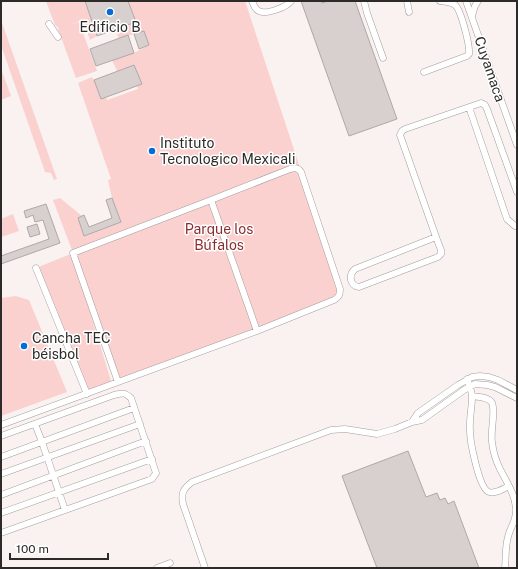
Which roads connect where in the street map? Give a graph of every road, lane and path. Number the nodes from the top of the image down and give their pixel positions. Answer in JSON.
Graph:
{"nodes":[{"id":1,"x":252,"y":1,"type":"edge"},
{"id":2,"x":291,"y":1,"type":"edge"},
{"id":3,"x":364,"y":1,"type":"edge"},
{"id":4,"x":407,"y":1,"type":"edge"},
{"id":5,"x":440,"y":1,"type":"edge"},
{"id":6,"x":466,"y":1,"type":"edge"},
{"id":7,"x":478,"y":1,"type":"edge"},
{"id":8,"x":284,"y":4,"type":"edge"},
{"id":9,"x":409,"y":12,"type":"dead end"},
{"id":10,"x":472,"y":16,"type":"junction"},
{"id":11,"x":49,"y":24,"type":"dead end"},
{"id":12,"x":58,"y":37,"type":"dead end"},
{"id":13,"x":383,"y":58,"type":"dead end"},
{"id":14,"x":424,"y":72,"type":"dead end"},
{"id":15,"x":469,"y":107,"type":"junction"},
{"id":16,"x":517,"y":145,"type":"edge"},
{"id":17,"x":517,"y":192,"type":"edge"},
{"id":18,"x":211,"y":200,"type":"junction"},
{"id":19,"x":517,"y":226,"type":"edge"},
{"id":20,"x":436,"y":238,"type":"junction"},
{"id":21,"x":36,"y":268,"type":"dead end"},
{"id":22,"x":257,"y":331,"type":"junction"},
{"id":23,"x":467,"y":379,"type":"junction"},
{"id":24,"x":118,"y":382,"type":"junction"},
{"id":25,"x":469,"y":386,"type":"junction"},
{"id":26,"x":517,"y":390,"type":"edge"},
{"id":27,"x":87,"y":394,"type":"junction"},
{"id":28,"x":472,"y":396,"type":"junction"},
{"id":29,"x":517,"y":398,"type":"edge"},
{"id":30,"x":134,"y":408,"type":"junction"},
{"id":31,"x":412,"y":422,"type":"junction"},
{"id":32,"x":35,"y":424,"type":"junction"},
{"id":33,"x":140,"y":424,"type":"junction"},
{"id":34,"x":1,"y":425,"type":"edge"},
{"id":35,"x":1,"y":436,"type":"edge"},
{"id":36,"x":146,"y":441,"type":"junction"},
{"id":37,"x":42,"y":442,"type":"junction"},
{"id":38,"x":1,"y":457,"type":"edge"},
{"id":39,"x":47,"y":458,"type":"junction"},
{"id":40,"x":152,"y":459,"type":"junction"},
{"id":41,"x":1,"y":474,"type":"edge"},
{"id":42,"x":53,"y":476,"type":"junction"},
{"id":43,"x":509,"y":486,"type":"junction"},
{"id":44,"x":58,"y":492,"type":"junction"},
{"id":45,"x":1,"y":495,"type":"edge"},
{"id":46,"x":65,"y":510,"type":"junction"},
{"id":47,"x":1,"y":513,"type":"edge"},
{"id":48,"x":1,"y":533,"type":"edge"},
{"id":49,"x":170,"y":563,"type":"dead end"},
{"id":50,"x":157,"y":568,"type":"edge"},
{"id":51,"x":205,"y":568,"type":"edge"},
{"id":52,"x":505,"y":568,"type":"edge"}],
"edges":[{"from":1,"to":8,"type":"street"},
{"from":2,"to":8,"type":"street"},
{"from":3,"to":13,"type":"street"},
{"from":4,"to":9,"type":"street"},
{"from":5,"to":14,"type":"street"},
{"from":6,"to":10,"type":"street","name":"Cuyamaca"},
{"from":7,"to":10,"type":"street"},
{"from":10,"to":16,"type":"street","name":"Cuyamaca"},
{"from":11,"to":12,"type":"street"},
{"from":15,"to":17,"type":"street"},
{"from":15,"to":19,"type":"street"},
{"from":15,"to":20,"type":"street"},
{"from":18,"to":22,"type":"street"},
{"from":18,"to":22,"type":"street"},
{"from":18,"to":24,"type":"street"},
{"from":20,"to":20,"type":"street"},
{"from":21,"to":27,"type":"street"},
{"from":22,"to":24,"type":"street"},
{"from":23,"to":25,"type":"street"},
{"from":23,"to":26,"type":"street"},
{"from":23,"to":31,"type":"street"},
{"from":24,"to":27,"type":"street"},
{"from":25,"to":28,"type":"street"},
{"from":25,"to":29,"type":"street"},
{"from":25,"to":31,"type":"street"},
{"from":27,"to":34,"type":"street"},
{"from":28,"to":43,"type":"street"},
{"from":28,"to":43,"type":"street"},
{"from":30,"to":32,"type":"street"},
{"from":30,"to":33,"type":"street"},
{"from":30,"to":37,"type":"street"},
{"from":31,"to":51,"type":"street"},
{"from":32,"to":35,"type":"street"},
{"from":32,"to":37,"type":"street"},
{"from":33,"to":36,"type":"street"},
{"from":33,"to":39,"type":"street"},
{"from":36,"to":40,"type":"street"},
{"from":36,"to":42,"type":"street"},
{"from":37,"to":38,"type":"street"},
{"from":37,"to":39,"type":"street"},
{"from":39,"to":41,"type":"street"},
{"from":39,"to":42,"type":"street"},
{"from":40,"to":44,"type":"street"},
{"from":40,"to":46,"type":"street"},
{"from":42,"to":44,"type":"street"},
{"from":42,"to":45,"type":"street"},
{"from":43,"to":52,"type":"street"},
{"from":44,"to":46,"type":"street"},
{"from":44,"to":47,"type":"street"},
{"from":46,"to":48,"type":"street"},
{"from":49,"to":50,"type":"street"}]}
